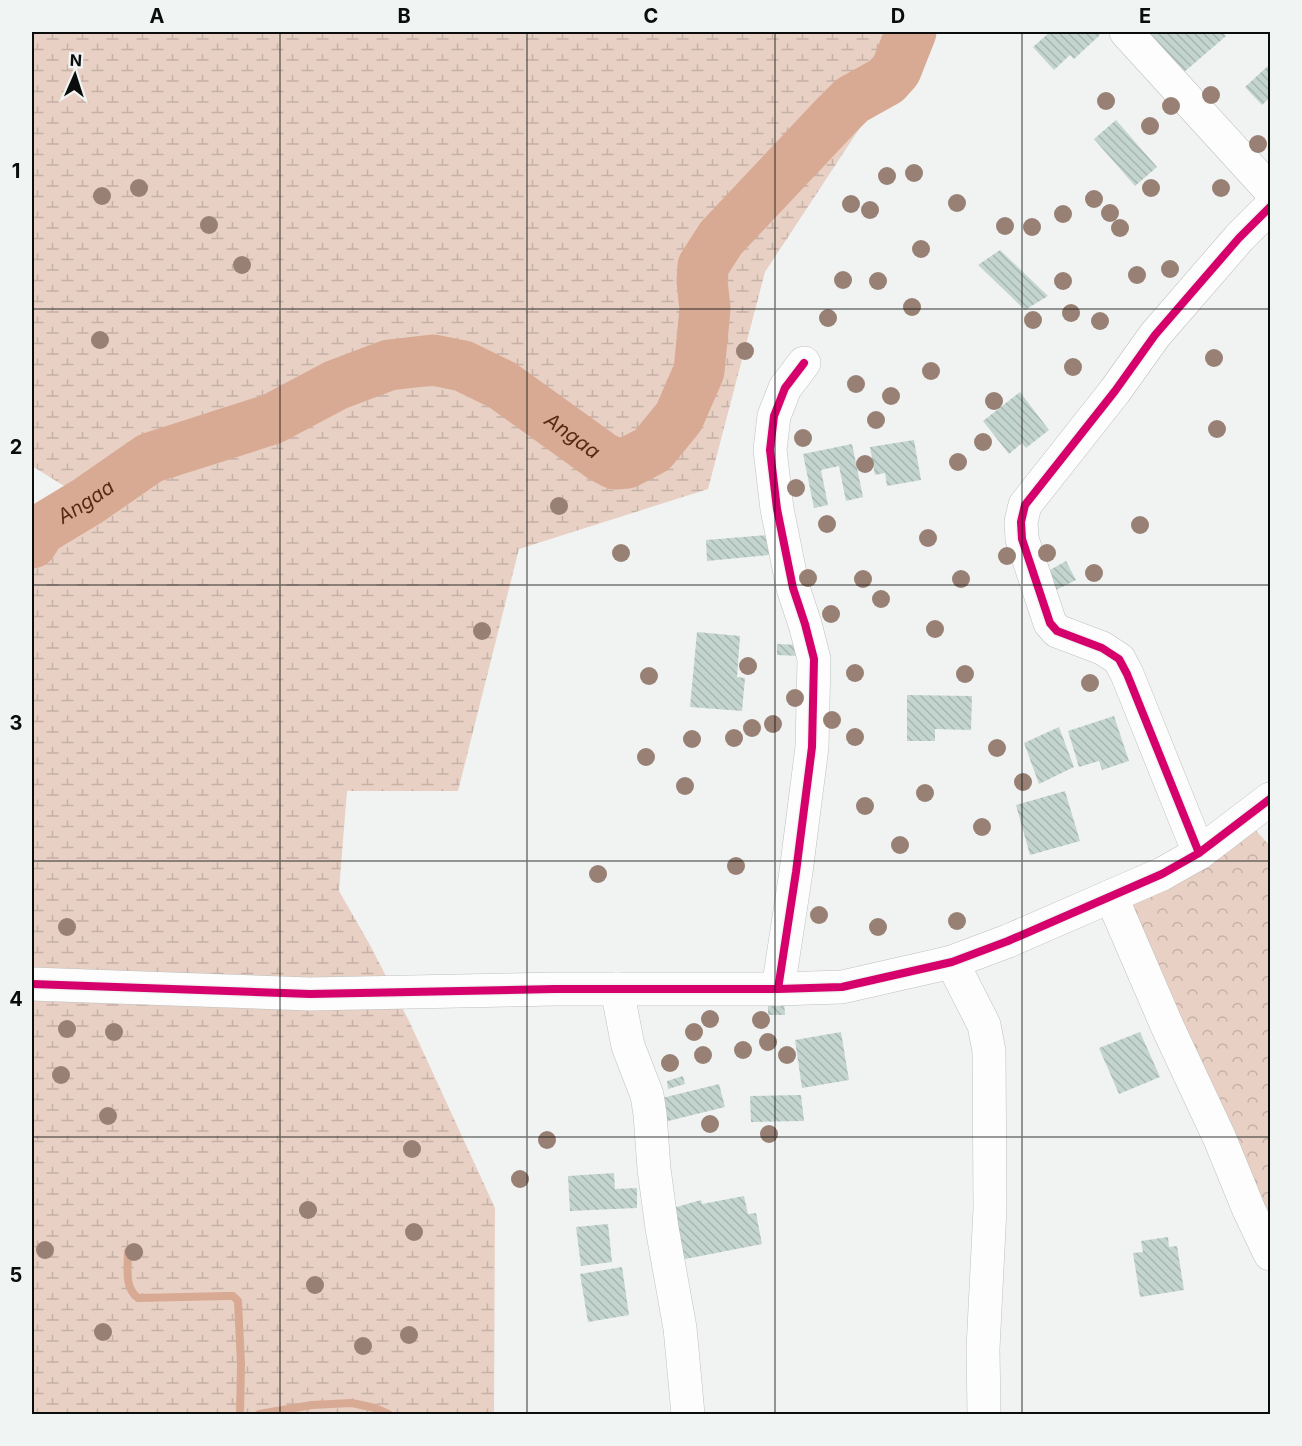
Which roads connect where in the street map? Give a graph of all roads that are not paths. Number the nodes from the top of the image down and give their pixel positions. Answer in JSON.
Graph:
{"nodes":[{"id":1,"x":1126,"y":32,"type":"edge"},
{"id":2,"x":1270,"y":190,"type":"edge"},
{"id":3,"x":1270,"y":207,"type":"edge"},
{"id":4,"x":804,"y":363,"type":"dead end"},
{"id":5,"x":1270,"y":799,"type":"edge"},
{"id":6,"x":1198,"y":853,"type":"junction"},
{"id":7,"x":1111,"y":896,"type":"junction"},
{"id":8,"x":952,"y":962,"type":"junction"},
{"id":9,"x":34,"y":984,"type":"edge"},
{"id":10,"x":616,"y":989,"type":"junction"},
{"id":11,"x":778,"y":989,"type":"junction"},
{"id":12,"x":1270,"y":1254,"type":"edge"},
{"id":13,"x":688,"y":1414,"type":"edge"},
{"id":14,"x":984,"y":1414,"type":"edge"}],
"edges":[{"from":1,"to":2,"type":"street"},
{"from":3,"to":6,"type":"street"},
{"from":4,"to":11,"type":"street"},
{"from":5,"to":6,"type":"street"},
{"from":6,"to":7,"type":"street"},
{"from":7,"to":8,"type":"street"},
{"from":7,"to":12,"type":"street"},
{"from":8,"to":11,"type":"street"},
{"from":8,"to":14,"type":"street"},
{"from":9,"to":10,"type":"street"},
{"from":10,"to":11,"type":"street"},
{"from":10,"to":13,"type":"street"}]}
